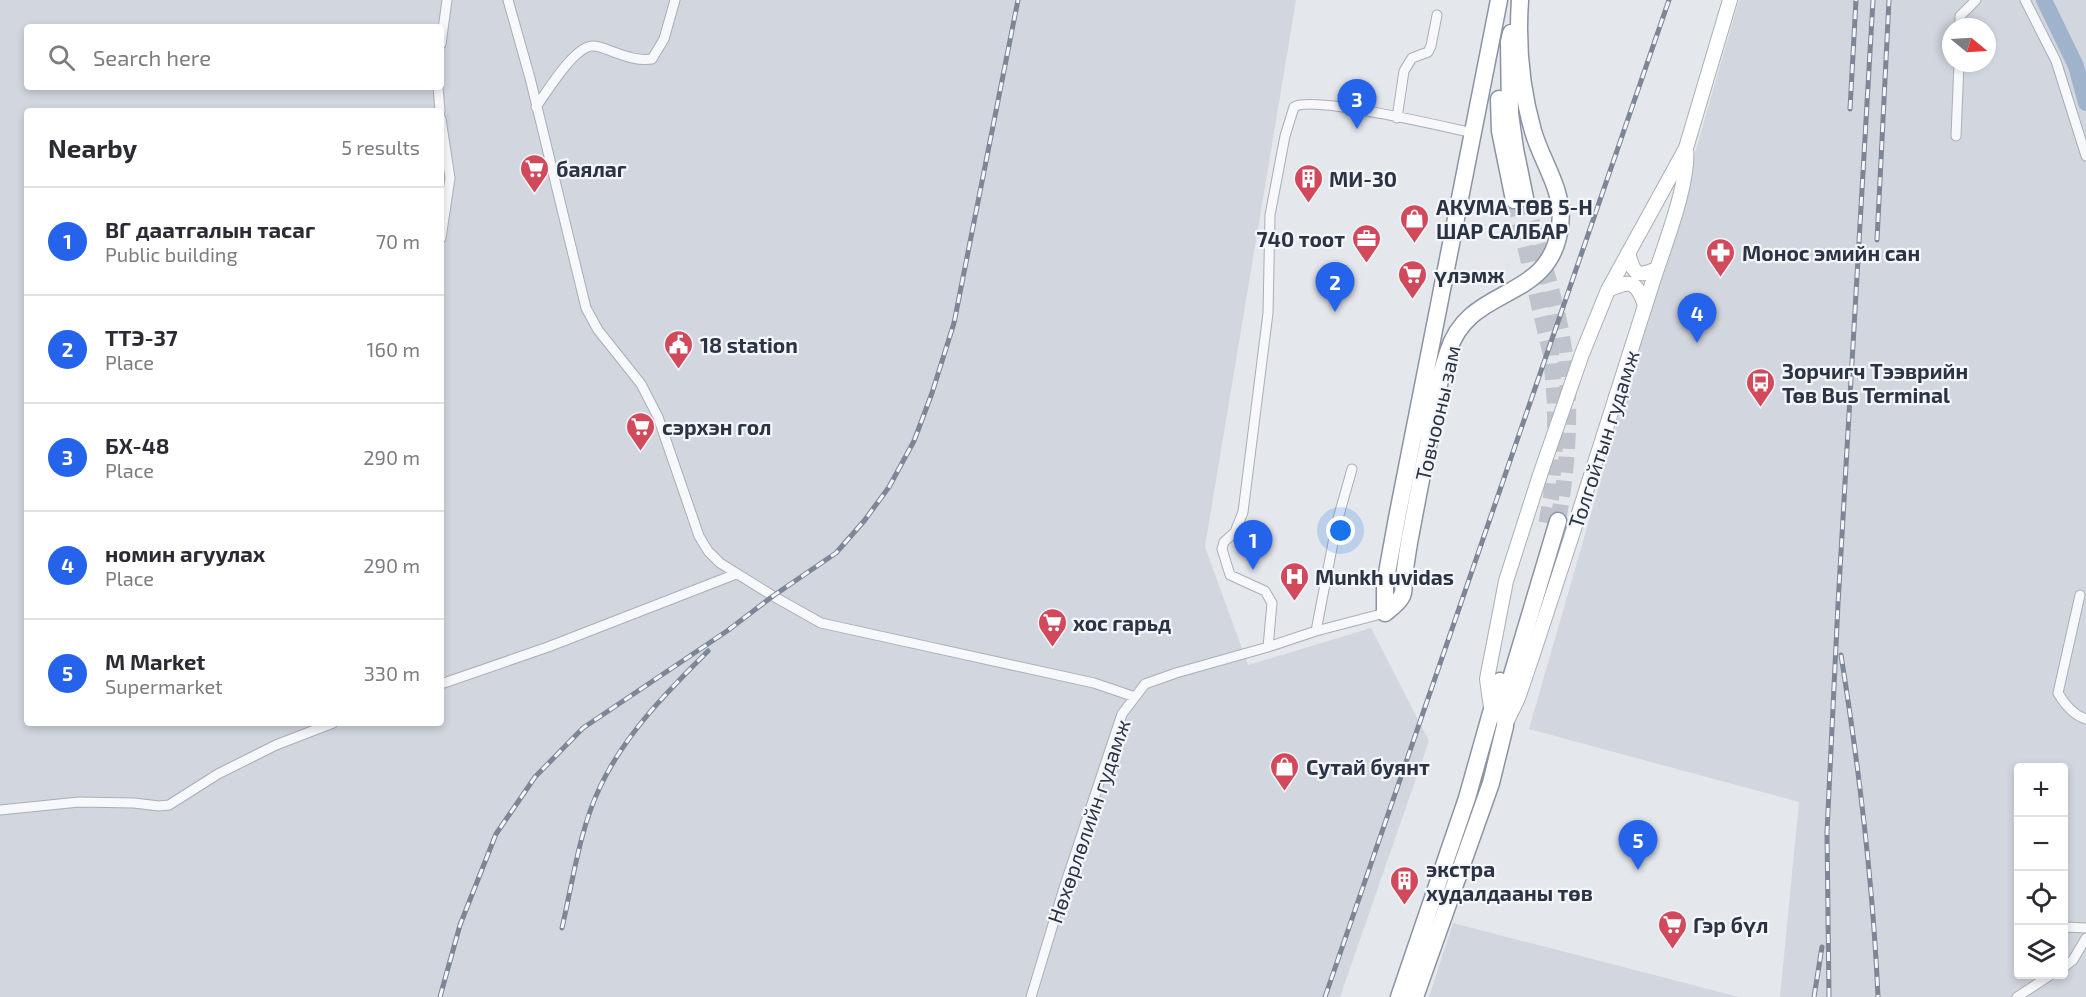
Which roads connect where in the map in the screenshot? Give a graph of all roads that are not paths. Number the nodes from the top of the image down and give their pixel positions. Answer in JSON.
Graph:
{"nodes":[{"id":1,"x":447,"y":0,"type":"edge"},
{"id":2,"x":508,"y":0,"type":"edge"},
{"id":3,"x":675,"y":0,"type":"edge"},
{"id":4,"x":1499,"y":0,"type":"edge"},
{"id":5,"x":1730,"y":0,"type":"edge"},
{"id":6,"x":1976,"y":0,"type":"edge"},
{"id":7,"x":2025,"y":0,"type":"edge"},
{"id":8,"x":1519,"y":7,"type":"edge"},
{"id":9,"x":1437,"y":15,"type":"dead end"},
{"id":10,"x":1960,"y":18,"type":"edge"},
{"id":11,"x":444,"y":24,"type":"edge"},
{"id":12,"x":1494,"y":27,"type":"junction"},
{"id":13,"x":1959,"y":72,"type":"edge"},
{"id":14,"x":438,"y":90,"type":"edge"},
{"id":15,"x":536,"y":107,"type":"junction"},
{"id":16,"x":440,"y":108,"type":"edge"},
{"id":17,"x":1397,"y":118,"type":"junction"},
{"id":18,"x":1473,"y":133,"type":"junction"},
{"id":19,"x":1956,"y":136,"type":"dead end"},
{"id":20,"x":444,"y":139,"type":"edge"},
{"id":21,"x":1686,"y":148,"type":"junction"},
{"id":22,"x":2086,"y":156,"type":"edge"},
{"id":23,"x":444,"y":218,"type":"edge"},
{"id":24,"x":1628,"y":253,"type":"junction"},
{"id":25,"x":1657,"y":269,"type":"junction"},
{"id":26,"x":1608,"y":291,"type":"junction"},
{"id":27,"x":1645,"y":305,"type":"junction"},
{"id":28,"x":1352,"y":468,"type":"dead end"},
{"id":29,"x":736,"y":574,"type":"junction"},
{"id":30,"x":2080,"y":596,"type":"dead end"},
{"id":31,"x":1385,"y":613,"type":"junction"},
{"id":32,"x":1316,"y":631,"type":"junction"},
{"id":33,"x":1268,"y":647,"type":"junction"},
{"id":34,"x":444,"y":683,"type":"edge"},
{"id":35,"x":1135,"y":697,"type":"junction"},
{"id":36,"x":1491,"y":708,"type":"junction"},
{"id":37,"x":2086,"y":719,"type":"edge"},
{"id":38,"x":326,"y":726,"type":"edge"},
{"id":39,"x":1505,"y":726,"type":"junction"},
{"id":40,"x":0,"y":810,"type":"edge"},
{"id":41,"x":2068,"y":927,"type":"edge"},
{"id":42,"x":2086,"y":928,"type":"edge"},
{"id":43,"x":2086,"y":938,"type":"edge"},
{"id":44,"x":2068,"y":964,"type":"edge"},
{"id":45,"x":2046,"y":979,"type":"edge"},
{"id":46,"x":1031,"y":997,"type":"edge"},
{"id":47,"x":1399,"y":997,"type":"edge"},
{"id":48,"x":1415,"y":997,"type":"edge"},
{"id":49,"x":2017,"y":997,"type":"edge"}],
"edges":[{"from":1,"to":11,"type":"street"},
{"from":2,"to":15,"type":"street"},
{"from":3,"to":15,"type":"street"},
{"from":4,"to":12,"type":"highway","name":"Товчооны зам"},
{"from":5,"to":21,"type":"main road","name":"Толгойтын гудамж"},
{"from":6,"to":10,"type":"street"},
{"from":7,"to":22,"type":"street"},
{"from":8,"to":12,"type":"highway"},
{"from":8,"to":31,"type":"highway","name":"Товчооны зам"},
{"from":9,"to":17,"type":"street"},
{"from":12,"to":18,"type":"highway","name":"Товчооны зам"},
{"from":13,"to":19,"type":"street"},
{"from":14,"to":16,"type":"street"},
{"from":15,"to":29,"type":"street"},
{"from":17,"to":18,"type":"street"},
{"from":17,"to":33,"type":"street"},
{"from":18,"to":31,"type":"highway","name":"Товчооны зам"},
{"from":20,"to":23,"type":"street"},
{"from":21,"to":24,"type":"main road","name":"Толгойтын гудамж"},
{"from":21,"to":25,"type":"main road","name":"Толгойтын гудамж"},
{"from":24,"to":25,"type":"main road"},
{"from":24,"to":26,"type":"main road","name":"Толгойтын гудамж"},
{"from":25,"to":27,"type":"main road","name":"Толгойтын гудамж"},
{"from":26,"to":27,"type":"main road"},
{"from":26,"to":36,"type":"main road","name":"Толгойтын гудамж"},
{"from":27,"to":39,"type":"main road","name":"Толгойтын гудамж"},
{"from":28,"to":32,"type":"street"},
{"from":29,"to":34,"type":"street"},
{"from":29,"to":35,"type":"street"},
{"from":30,"to":37,"type":"street"},
{"from":31,"to":32,"type":"street","name":"Нөхөрлөлийн гудамж"},
{"from":32,"to":33,"type":"street","name":"Нөхөрлөлийн гудамж"},
{"from":33,"to":35,"type":"street","name":"Нөхөрлөлийн гудамж"},
{"from":35,"to":46,"type":"street","name":"Нөхөрлөлийн гудамж"},
{"from":36,"to":39,"type":"highway"},
{"from":36,"to":47,"type":"highway"},
{"from":38,"to":40,"type":"street"},
{"from":39,"to":48,"type":"highway"},
{"from":41,"to":42,"type":"street"},
{"from":43,"to":44,"type":"street"},
{"from":45,"to":49,"type":"street"}]}
